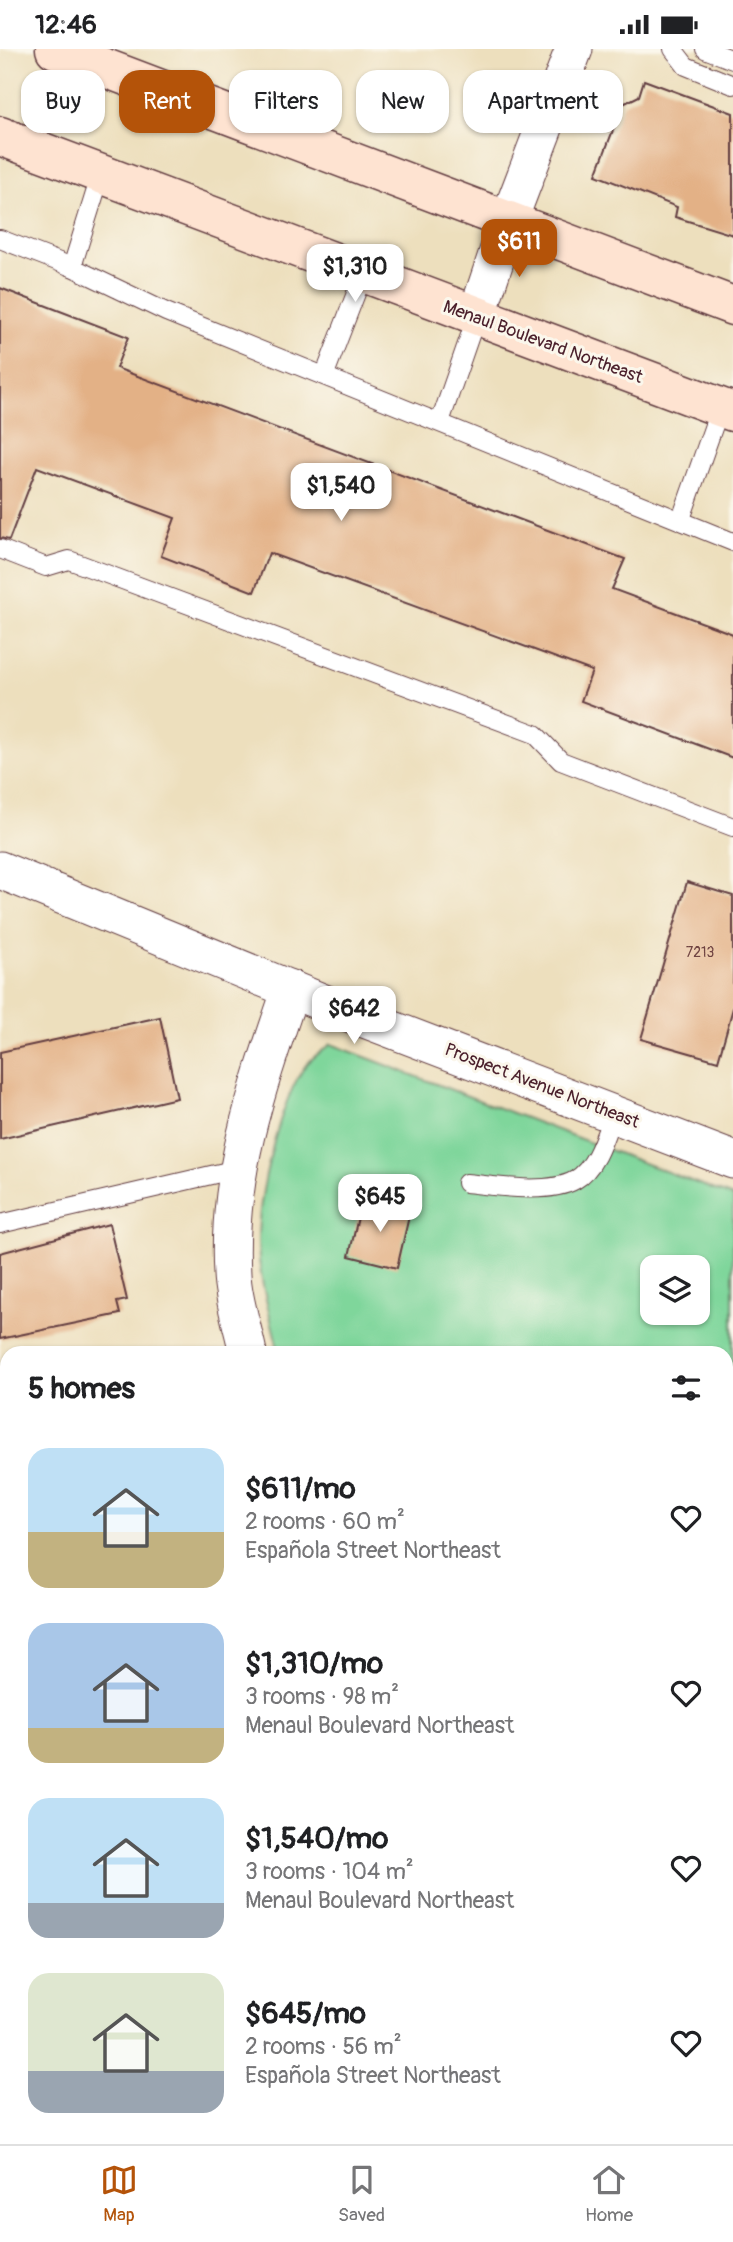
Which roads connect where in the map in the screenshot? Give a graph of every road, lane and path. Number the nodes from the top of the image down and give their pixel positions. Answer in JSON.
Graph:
{"nodes":[{"id":1,"x":55,"y":49,"type":"edge"},
{"id":2,"x":574,"y":49,"type":"edge"},
{"id":3,"x":673,"y":49,"type":"edge"},
{"id":4,"x":705,"y":49,"type":"edge"},
{"id":5,"x":733,"y":60,"type":"edge"},
{"id":6,"x":733,"y":85,"type":"edge"},
{"id":7,"x":0,"y":136,"type":"edge"},
{"id":8,"x":101,"y":174,"type":"junction"},
{"id":9,"x":508,"y":222,"type":"junction"},
{"id":10,"x":0,"y":239,"type":"edge"},
{"id":11,"x":72,"y":267,"type":"junction"},
{"id":12,"x":363,"y":275,"type":"junction"},
{"id":13,"x":733,"y":306,"type":"edge"},
{"id":14,"x":476,"y":318,"type":"junction"},
{"id":15,"x":326,"y":374,"type":"junction"},
{"id":16,"x":727,"y":410,"type":"edge"},
{"id":17,"x":440,"y":422,"type":"junction"},
{"id":18,"x":681,"y":520,"type":"junction"},
{"id":19,"x":733,"y":542,"type":"edge"},
{"id":20,"x":0,"y":549,"type":"edge"},
{"id":21,"x":733,"y":827,"type":"edge"},
{"id":22,"x":0,"y":870,"type":"edge"},
{"id":23,"x":291,"y":989,"type":"junction"},
{"id":24,"x":613,"y":1114,"type":"junction"},
{"id":25,"x":733,"y":1160,"type":"edge"},
{"id":26,"x":237,"y":1169,"type":"junction"},
{"id":27,"x":466,"y":1183,"type":"dead end"},
{"id":28,"x":0,"y":1224,"type":"edge"},
{"id":29,"x":247,"y":1346,"type":"edge"}],
"edges":[{"from":1,"to":9,"type":"main road"},
{"from":2,"to":9,"type":"street"},
{"from":3,"to":6,"type":"lane"},
{"from":4,"to":5,"type":"lane"},
{"from":7,"to":8,"type":"main road","name":"Menaul Boulevard Northeast"},
{"from":8,"to":11,"type":"lane"},
{"from":8,"to":12,"type":"main road","name":"Menaul Boulevard Northeast"},
{"from":9,"to":13,"type":"main road"},
{"from":9,"to":14,"type":"street"},
{"from":10,"to":11,"type":"lane"},
{"from":11,"to":15,"type":"lane"},
{"from":12,"to":14,"type":"main road","name":"Menaul Boulevard Northeast"},
{"from":12,"to":15,"type":"lane"},
{"from":14,"to":16,"type":"main road","name":"Menaul Boulevard Northeast"},
{"from":14,"to":17,"type":"lane"},
{"from":15,"to":17,"type":"lane"},
{"from":16,"to":18,"type":"lane"},
{"from":17,"to":18,"type":"lane"},
{"from":18,"to":19,"type":"lane"},
{"from":20,"to":21,"type":"lane"},
{"from":22,"to":23,"type":"street","name":"Prospect Avenue Northeast"},
{"from":23,"to":24,"type":"street","name":"Prospect Avenue Northeast"},
{"from":23,"to":26,"type":"street"},
{"from":24,"to":25,"type":"street","name":"Prospect Avenue Northeast"},
{"from":24,"to":27,"type":"lane"},
{"from":26,"to":28,"type":"lane"},
{"from":26,"to":29,"type":"street"}]}
